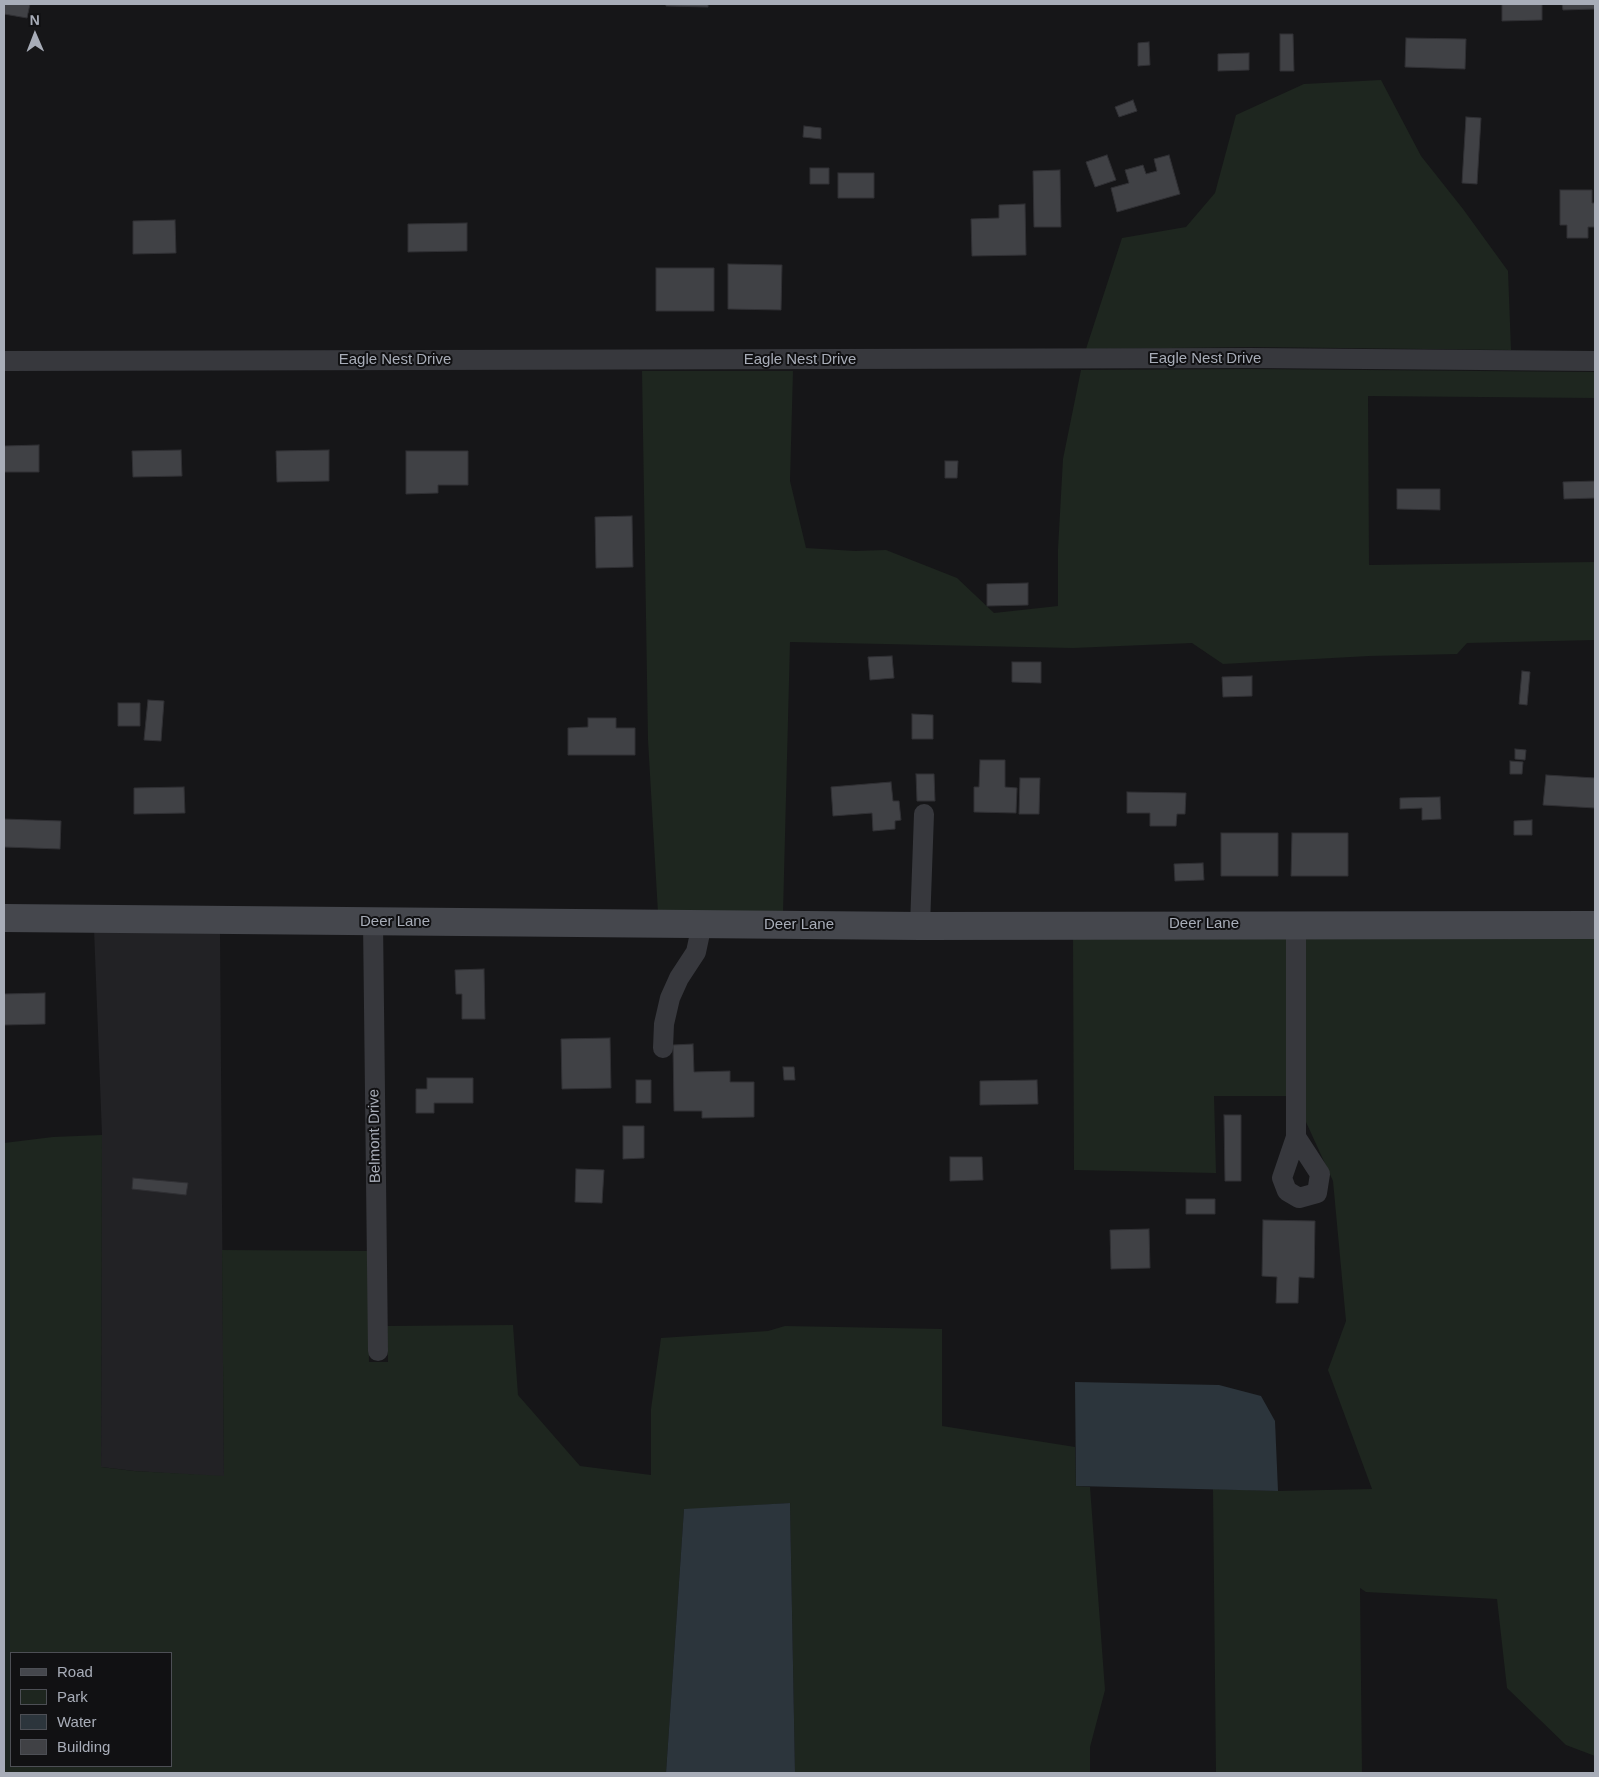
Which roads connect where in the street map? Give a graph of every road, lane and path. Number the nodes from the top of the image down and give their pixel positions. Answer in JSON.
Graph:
{"nodes":[{"id":1,"x":4,"y":361,"type":"edge"},
{"id":2,"x":1595,"y":361,"type":"edge"},
{"id":3,"x":924,"y":814,"type":"dead end"},
{"id":4,"x":4,"y":918,"type":"edge"},
{"id":5,"x":372,"y":922,"type":"junction"},
{"id":6,"x":702,"y":924,"type":"junction"},
{"id":7,"x":1296,"y":924,"type":"junction"},
{"id":8,"x":1595,"y":925,"type":"edge"},
{"id":9,"x":920,"y":926,"type":"junction"},
{"id":10,"x":663,"y":1048,"type":"dead end"},
{"id":11,"x":1296,"y":1137,"type":"dead end"},
{"id":12,"x":378,"y":1352,"type":"dead end"}],
"edges":[{"from":1,"to":2,"type":"street","name":"Eagle Nest Drive"},
{"from":3,"to":9,"type":"street"},
{"from":4,"to":5,"type":"street","name":"Deer Lane"},
{"from":5,"to":6,"type":"street","name":"Deer Lane"},
{"from":5,"to":12,"type":"street","name":"Belmont Drive"},
{"from":6,"to":9,"type":"street","name":"Deer Lane"},
{"from":6,"to":10,"type":"street"},
{"from":7,"to":8,"type":"street","name":"Deer Lane"},
{"from":7,"to":9,"type":"street","name":"Deer Lane"},
{"from":7,"to":11,"type":"street"}]}
